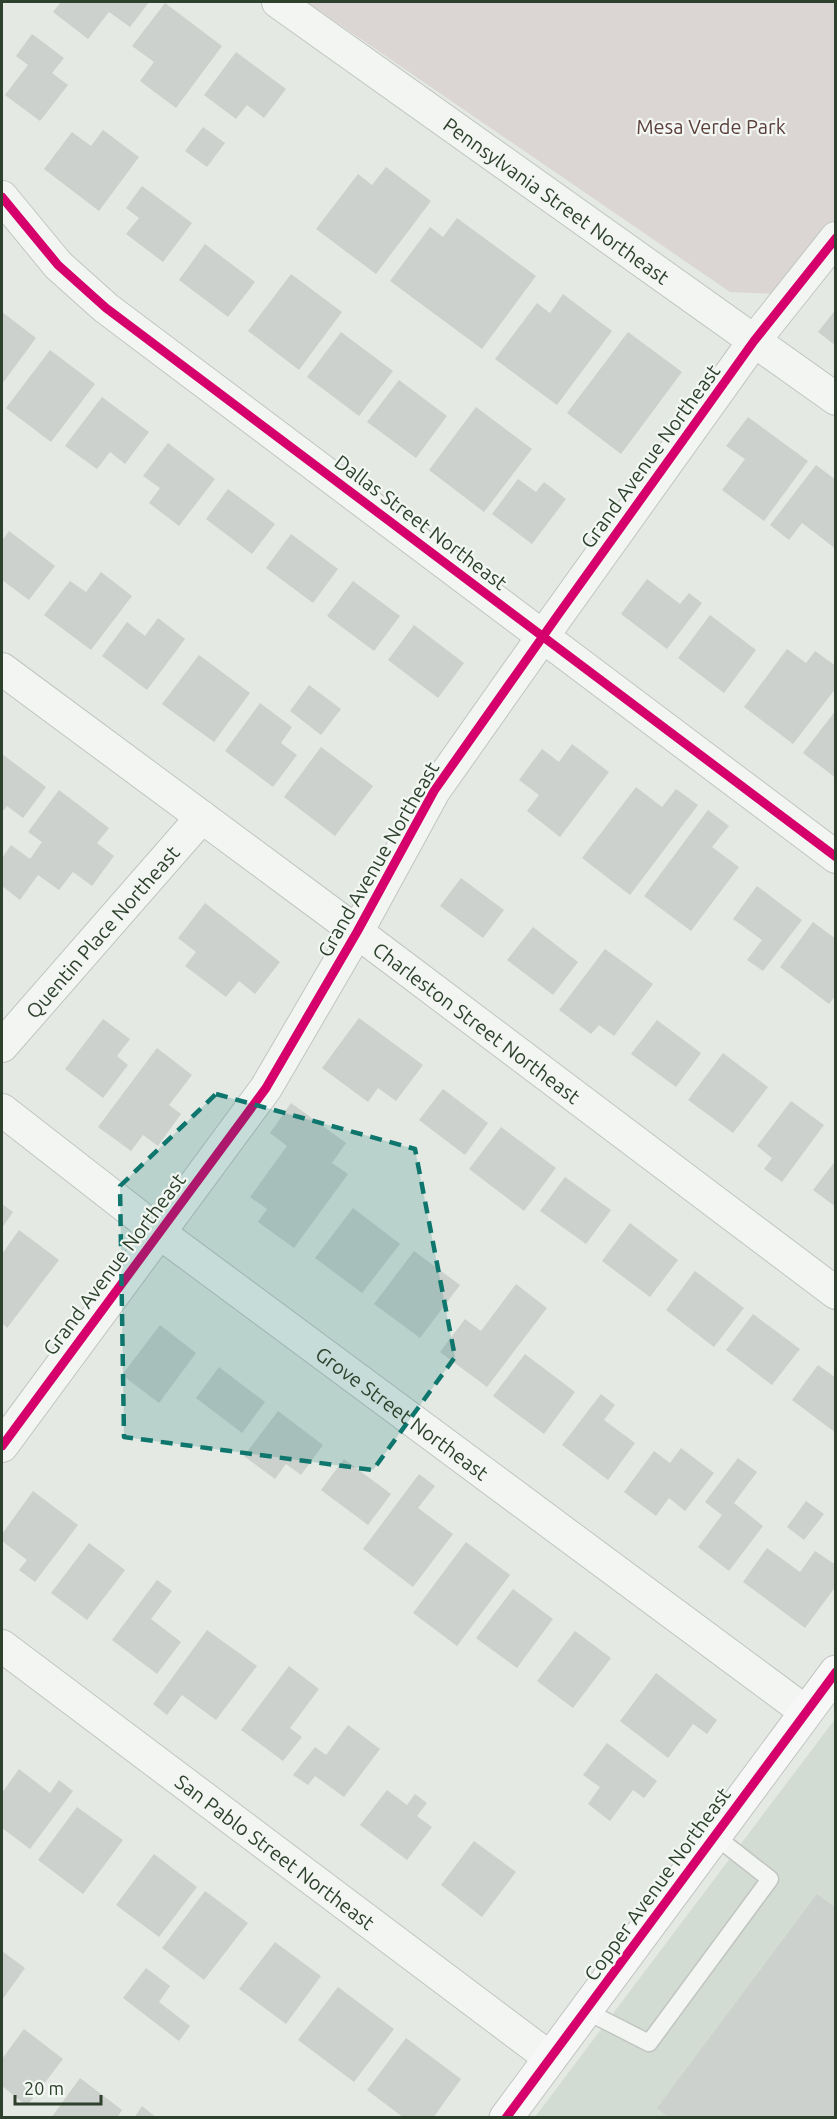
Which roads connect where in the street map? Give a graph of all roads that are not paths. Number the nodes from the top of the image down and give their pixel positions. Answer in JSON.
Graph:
{"nodes":[{"id":1,"x":278,"y":2,"type":"edge"},
{"id":2,"x":2,"y":196,"type":"edge"},
{"id":3,"x":836,"y":238,"type":"edge"},
{"id":4,"x":754,"y":341,"type":"junction"},
{"id":5,"x":836,"y":399,"type":"edge"},
{"id":6,"x":543,"y":636,"type":"junction"},
{"id":7,"x":2,"y":669,"type":"edge"},
{"id":8,"x":202,"y":817,"type":"junction"},
{"id":9,"x":836,"y":857,"type":"edge"},
{"id":10,"x":357,"y":932,"type":"junction"},
{"id":11,"x":2,"y":1046,"type":"edge"},
{"id":12,"x":2,"y":1110,"type":"edge"},
{"id":13,"x":160,"y":1233,"type":"junction"},
{"id":14,"x":836,"y":1293,"type":"edge"},
{"id":15,"x":2,"y":1446,"type":"edge"},
{"id":16,"x":2,"y":1646,"type":"edge"},
{"id":17,"x":836,"y":1672,"type":"edge"},
{"id":18,"x":806,"y":1712,"type":"junction"},
{"id":19,"x":715,"y":1836,"type":"junction"},
{"id":20,"x":586,"y":2011,"type":"junction"},
{"id":21,"x":550,"y":2058,"type":"junction"},
{"id":22,"x":506,"y":2118,"type":"edge"}],
"edges":[{"from":1,"to":4,"type":"street","name":"Pennsylvania Street Northeast"},
{"from":2,"to":6,"type":"street","name":"Dallas Street Northeast"},
{"from":3,"to":4,"type":"street","name":"Grand Avenue Northeast"},
{"from":4,"to":5,"type":"street","name":"Pennsylvania Street Northeast"},
{"from":4,"to":6,"type":"street","name":"Grand Avenue Northeast"},
{"from":6,"to":9,"type":"street","name":"Dallas Street Northeast"},
{"from":6,"to":10,"type":"street","name":"Grand Avenue Northeast"},
{"from":7,"to":8,"type":"street","name":"Charleston Street Northeast"},
{"from":8,"to":10,"type":"street","name":"Charleston Street Northeast"},
{"from":8,"to":11,"type":"street","name":"Quentin Place Northeast"},
{"from":10,"to":13,"type":"street","name":"Grand Avenue Northeast"},
{"from":10,"to":14,"type":"street","name":"Charleston Street Northeast"},
{"from":12,"to":13,"type":"street","name":"Grove Street Northeast"},
{"from":13,"to":15,"type":"street","name":"Grand Avenue Northeast"},
{"from":13,"to":18,"type":"street","name":"Grove Street Northeast"},
{"from":16,"to":21,"type":"street","name":"San Pablo Street Northeast"},
{"from":17,"to":18,"type":"street","name":"Copper Avenue Northeast"},
{"from":18,"to":19,"type":"street","name":"Copper Avenue Northeast"},
{"from":19,"to":20,"type":"street","name":"Copper Avenue Northeast"},
{"from":19,"to":20,"type":"lane"},
{"from":20,"to":21,"type":"street","name":"Copper Avenue Northeast"},
{"from":21,"to":22,"type":"street","name":"Copper Avenue Northeast"}]}
